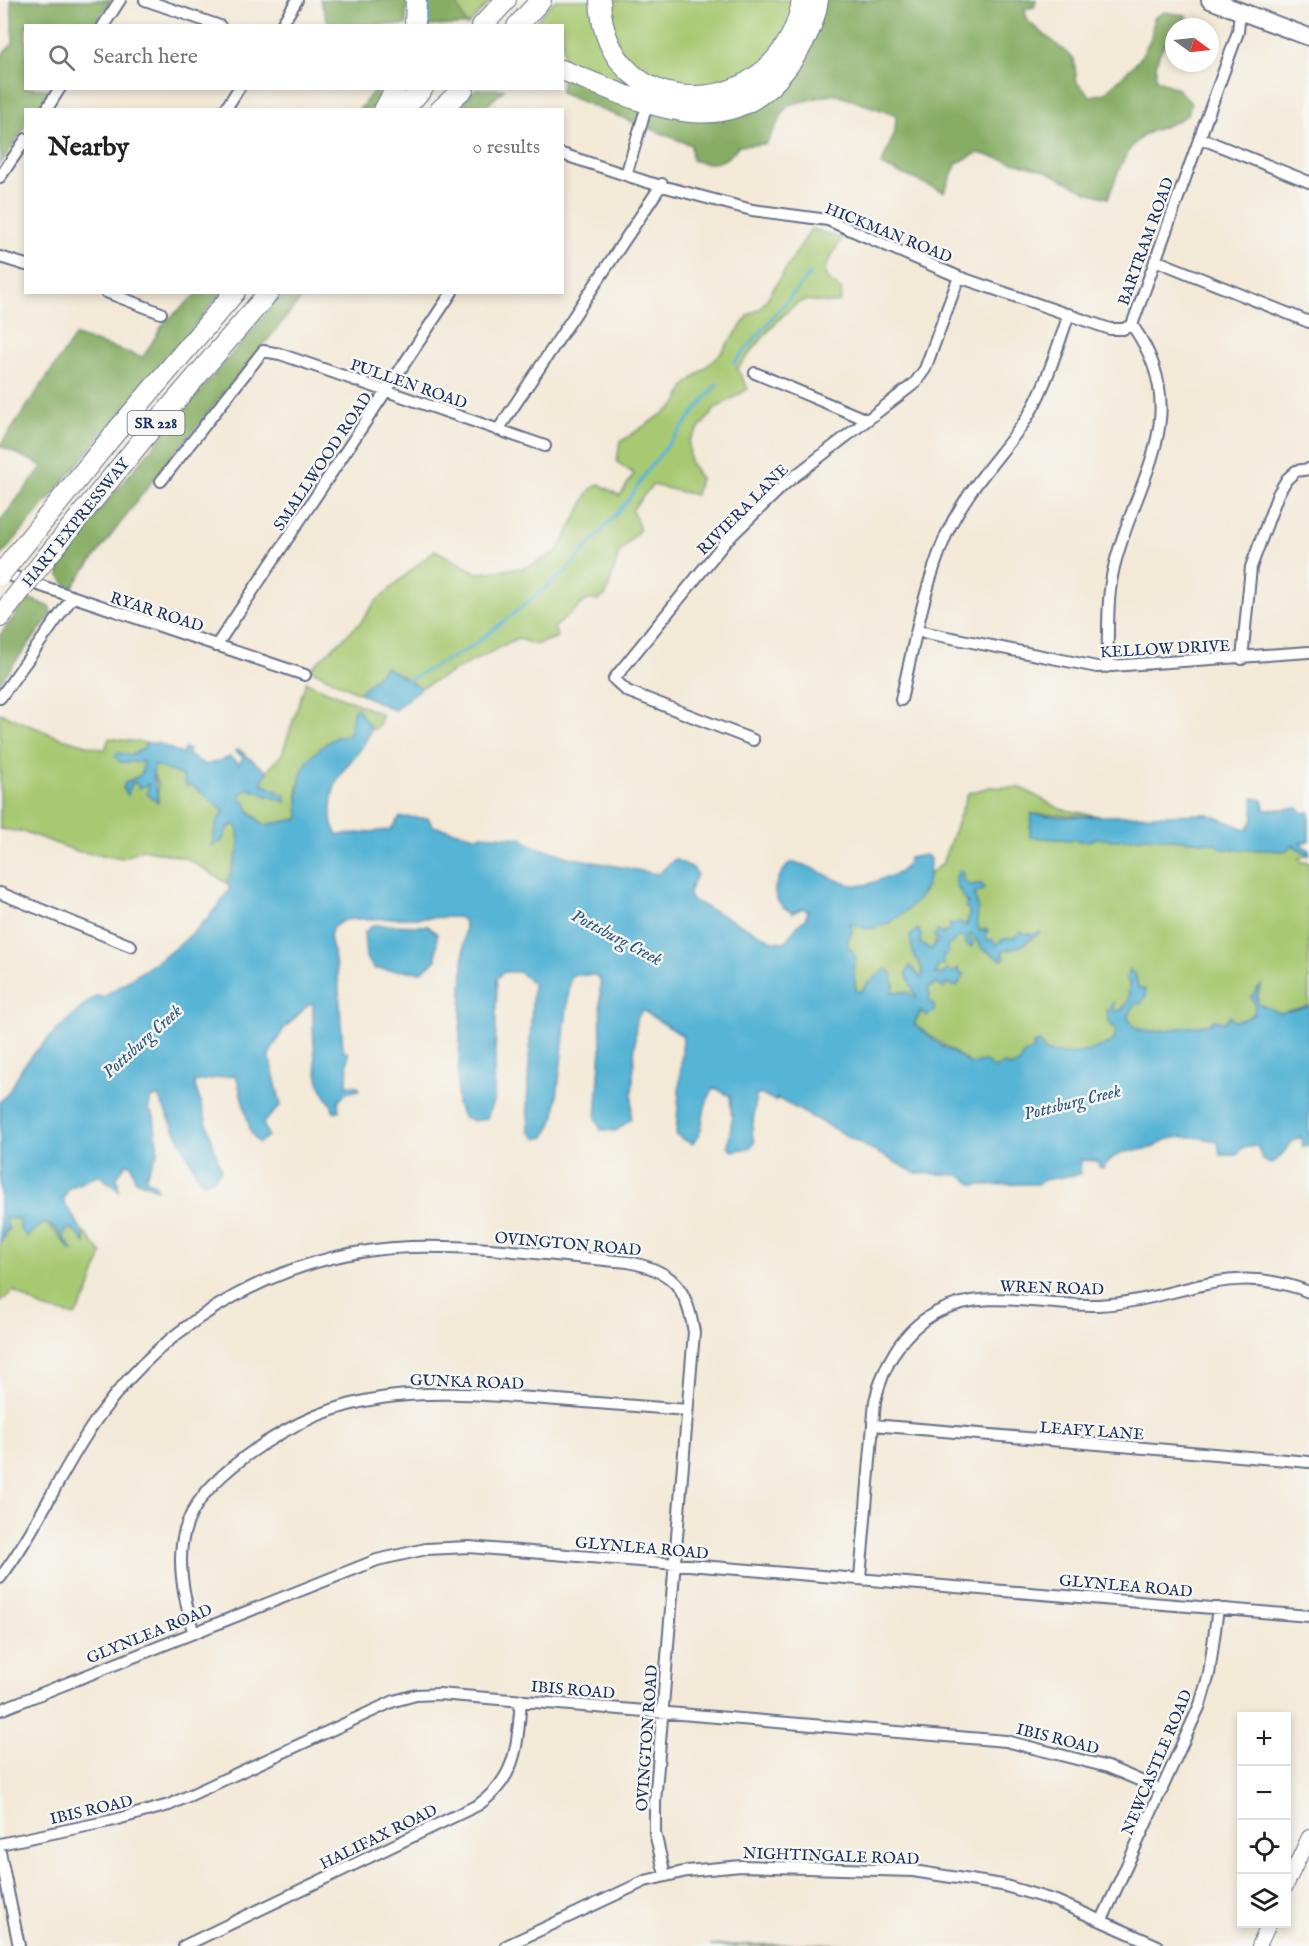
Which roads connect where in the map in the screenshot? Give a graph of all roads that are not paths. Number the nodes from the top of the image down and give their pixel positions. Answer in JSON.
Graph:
{"nodes":[{"id":1,"x":120,"y":0,"type":"edge"},
{"id":2,"x":145,"y":0,"type":"edge"},
{"id":3,"x":297,"y":0,"type":"edge"},
{"id":4,"x":416,"y":0,"type":"edge"},
{"id":5,"x":506,"y":0,"type":"edge"},
{"id":6,"x":541,"y":0,"type":"edge"},
{"id":7,"x":600,"y":0,"type":"edge"},
{"id":8,"x":802,"y":0,"type":"edge"},
{"id":9,"x":818,"y":0,"type":"edge"},
{"id":10,"x":1210,"y":0,"type":"edge"},
{"id":11,"x":1241,"y":5,"type":"edge"},
{"id":12,"x":104,"y":24,"type":"edge"},
{"id":13,"x":214,"y":24,"type":"edge"},
{"id":14,"x":282,"y":24,"type":"edge"},
{"id":15,"x":415,"y":24,"type":"edge"},
{"id":16,"x":484,"y":24,"type":"edge"},
{"id":17,"x":519,"y":24,"type":"edge"},
{"id":18,"x":1309,"y":37,"type":"edge"},
{"id":19,"x":564,"y":71,"type":"edge"},
{"id":20,"x":59,"y":90,"type":"edge"},
{"id":21,"x":238,"y":90,"type":"edge"},
{"id":22,"x":395,"y":90,"type":"edge"},
{"id":23,"x":421,"y":90,"type":"edge"},
{"id":24,"x":455,"y":90,"type":"edge"},
{"id":25,"x":462,"y":90,"type":"edge"},
{"id":26,"x":47,"y":108,"type":"edge"},
{"id":27,"x":226,"y":108,"type":"edge"},
{"id":28,"x":385,"y":108,"type":"edge"},
{"id":29,"x":405,"y":108,"type":"edge"},
{"id":30,"x":440,"y":108,"type":"edge"},
{"id":31,"x":440,"y":108,"type":"edge"},
{"id":32,"x":644,"y":115,"type":"dead end"},
{"id":33,"x":1200,"y":138,"type":"junction"},
{"id":34,"x":24,"y":142,"type":"edge"},
{"id":35,"x":564,"y":155,"type":"edge"},
{"id":36,"x":626,"y":175,"type":"junction"},
{"id":37,"x":0,"y":177,"type":"edge"},
{"id":38,"x":1309,"y":182,"type":"edge"},
{"id":39,"x":662,"y":184,"type":"junction"},
{"id":40,"x":0,"y":257,"type":"edge"},
{"id":41,"x":1155,"y":260,"type":"junction"},
{"id":42,"x":24,"y":265,"type":"edge"},
{"id":43,"x":959,"y":277,"type":"junction"},
{"id":44,"x":111,"y":294,"type":"edge"},
{"id":45,"x":233,"y":294,"type":"edge"},
{"id":46,"x":267,"y":294,"type":"edge"},
{"id":47,"x":451,"y":294,"type":"edge"},
{"id":48,"x":160,"y":313,"type":"dead end"},
{"id":49,"x":1069,"y":314,"type":"junction"},
{"id":50,"x":1309,"y":322,"type":"edge"},
{"id":51,"x":1131,"y":325,"type":"junction"},
{"id":52,"x":755,"y":373,"type":"dead end"},
{"id":53,"x":387,"y":392,"type":"junction"},
{"id":54,"x":867,"y":420,"type":"junction"},
{"id":55,"x":498,"y":430,"type":"junction"},
{"id":56,"x":545,"y":446,"type":"dead end"},
{"id":57,"x":1309,"y":469,"type":"edge"},
{"id":58,"x":161,"y":481,"type":"dead end"},
{"id":59,"x":0,"y":574,"type":"edge"},
{"id":60,"x":72,"y":598,"type":"junction"},
{"id":61,"x":5,"y":610,"type":"edge"},
{"id":62,"x":917,"y":631,"type":"junction"},
{"id":63,"x":216,"y":646,"type":"junction"},
{"id":64,"x":1309,"y":652,"type":"edge"},
{"id":65,"x":1242,"y":659,"type":"junction"},
{"id":66,"x":1107,"y":667,"type":"junction"},
{"id":67,"x":305,"y":675,"type":"dead end"},
{"id":68,"x":0,"y":698,"type":"edge"},
{"id":69,"x":901,"y":700,"type":"dead end"},
{"id":70,"x":753,"y":740,"type":"dead end"},
{"id":71,"x":0,"y":892,"type":"edge"},
{"id":72,"x":131,"y":946,"type":"dead end"},
{"id":73,"x":1309,"y":1292,"type":"edge"},
{"id":74,"x":687,"y":1410,"type":"junction"},
{"id":75,"x":873,"y":1425,"type":"junction"},
{"id":76,"x":1309,"y":1462,"type":"edge"},
{"id":77,"x":675,"y":1564,"type":"junction"},
{"id":78,"x":0,"y":1578,"type":"edge"},
{"id":79,"x":860,"y":1578,"type":"junction"},
{"id":80,"x":1218,"y":1608,"type":"junction"},
{"id":81,"x":1309,"y":1616,"type":"edge"},
{"id":82,"x":193,"y":1631,"type":"junction"},
{"id":83,"x":521,"y":1700,"type":"junction"},
{"id":84,"x":0,"y":1710,"type":"edge"},
{"id":85,"x":663,"y":1712,"type":"junction"},
{"id":86,"x":1162,"y":1790,"type":"junction"},
{"id":87,"x":1309,"y":1837,"type":"edge"},
{"id":88,"x":0,"y":1844,"type":"edge"},
{"id":89,"x":0,"y":1852,"type":"edge"},
{"id":90,"x":665,"y":1875,"type":"junction"},
{"id":91,"x":1291,"y":1877,"type":"edge"},
{"id":92,"x":1102,"y":1920,"type":"junction"},
{"id":93,"x":1267,"y":1928,"type":"edge"},
{"id":94,"x":19,"y":1946,"type":"edge"},
{"id":95,"x":184,"y":1946,"type":"edge"},
{"id":96,"x":506,"y":1946,"type":"edge"},
{"id":97,"x":1158,"y":1946,"type":"edge"},
{"id":98,"x":1259,"y":1946,"type":"edge"}],
"edges":[{"from":1,"to":12,"type":"street"},
{"from":2,"to":13,"type":"street"},
{"from":3,"to":14,"type":"street"},
{"from":4,"to":15,"type":"highway"},
{"from":5,"to":16,"type":"highway"},
{"from":6,"to":17,"type":"highway"},
{"from":7,"to":8,"type":"highway"},
{"from":9,"to":19,"type":"highway"},
{"from":10,"to":11,"type":"main road"},
{"from":11,"to":18,"type":"main road"},
{"from":11,"to":33,"type":"street","name":"BARTRAM ROAD"},
{"from":20,"to":26,"type":"street"},
{"from":21,"to":27,"type":"street"},
{"from":22,"to":28,"type":"highway"},
{"from":23,"to":29,"type":"highway"},
{"from":24,"to":30,"type":"highway"},
{"from":25,"to":31,"type":"highway"},
{"from":32,"to":36,"type":"street"},
{"from":33,"to":38,"type":"street"},
{"from":33,"to":41,"type":"street","name":"BARTRAM ROAD"},
{"from":34,"to":37,"type":"street"},
{"from":35,"to":36,"type":"street","name":"HICKMAN ROAD"},
{"from":36,"to":39,"type":"street","name":"HICKMAN ROAD"},
{"from":39,"to":43,"type":"street","name":"HICKMAN ROAD"},
{"from":39,"to":55,"type":"street"},
{"from":40,"to":42,"type":"street"},
{"from":41,"to":50,"type":"street"},
{"from":41,"to":51,"type":"street","name":"BARTRAM ROAD"},
{"from":43,"to":49,"type":"street","name":"HICKMAN ROAD"},
{"from":43,"to":54,"type":"street","name":"RIVIERA LANE"},
{"from":44,"to":48,"type":"street"},
{"from":45,"to":59,"type":"highway","name":"HART EXPRESSWAY","number":"SR 228","bridge":true},
{"from":46,"to":61,"type":"highway","name":"HART EXPRESSWAY","number":"SR 228","bridge":true},
{"from":47,"to":53,"type":"street","name":"SMALLWOOD ROAD"},
{"from":49,"to":51,"type":"street","name":"HICKMAN ROAD"},
{"from":49,"to":62,"type":"street"},
{"from":51,"to":66,"type":"street","name":"BARTRAM ROAD"},
{"from":52,"to":54,"type":"street"},
{"from":53,"to":55,"type":"street","name":"PULLEN ROAD"},
{"from":53,"to":58,"type":"street","name":"PULLEN ROAD"},
{"from":53,"to":63,"type":"street","name":"SMALLWOOD ROAD"},
{"from":54,"to":70,"type":"street","name":"RIVIERA LANE"},
{"from":55,"to":56,"type":"street","name":"PULLEN ROAD"},
{"from":57,"to":65,"type":"street"},
{"from":59,"to":60,"type":"street","name":"RYAR ROAD"},
{"from":60,"to":63,"type":"street","name":"RYAR ROAD"},
{"from":60,"to":68,"type":"street"},
{"from":62,"to":66,"type":"street","name":"KELLOW DRIVE"},
{"from":62,"to":69,"type":"street"},
{"from":63,"to":67,"type":"street","name":"RYAR ROAD"},
{"from":64,"to":65,"type":"street","name":"KELLOW DRIVE"},
{"from":65,"to":66,"type":"street","name":"KELLOW DRIVE"},
{"from":71,"to":72,"type":"street"},
{"from":73,"to":75,"type":"street","name":"WREN ROAD"},
{"from":74,"to":77,"type":"street","name":"OVINGTON ROAD"},
{"from":74,"to":78,"type":"street","name":"OVINGTON ROAD"},
{"from":74,"to":82,"type":"street","name":"GUNKA ROAD"},
{"from":75,"to":76,"type":"street","name":"LEAFY LANE"},
{"from":75,"to":79,"type":"street","name":"WREN ROAD"},
{"from":77,"to":79,"type":"street","name":"GLYNLEA ROAD"},
{"from":77,"to":82,"type":"street","name":"GLYNLEA ROAD"},
{"from":77,"to":85,"type":"street","name":"OVINGTON ROAD"},
{"from":79,"to":80,"type":"street","name":"GLYNLEA ROAD"},
{"from":80,"to":81,"type":"street","name":"GLYNLEA ROAD"},
{"from":80,"to":86,"type":"street","name":"NEWCASTLE ROAD"},
{"from":82,"to":84,"type":"street","name":"GLYNLEA ROAD"},
{"from":83,"to":85,"type":"street","name":"IBIS ROAD"},
{"from":83,"to":88,"type":"street","name":"IBIS ROAD"},
{"from":83,"to":95,"type":"street","name":"HALIFAX ROAD"},
{"from":85,"to":86,"type":"street","name":"IBIS ROAD"},
{"from":85,"to":90,"type":"street","name":"OVINGTON ROAD"},
{"from":86,"to":92,"type":"street","name":"NEWCASTLE ROAD"},
{"from":87,"to":91,"type":"street"},
{"from":89,"to":94,"type":"street"},
{"from":90,"to":92,"type":"street","name":"NIGHTINGALE ROAD"},
{"from":90,"to":96,"type":"street","name":"NIGHTINGALE ROAD"},
{"from":92,"to":97,"type":"street","name":"NIGHTINGALE ROAD"},
{"from":93,"to":98,"type":"street"}]}
